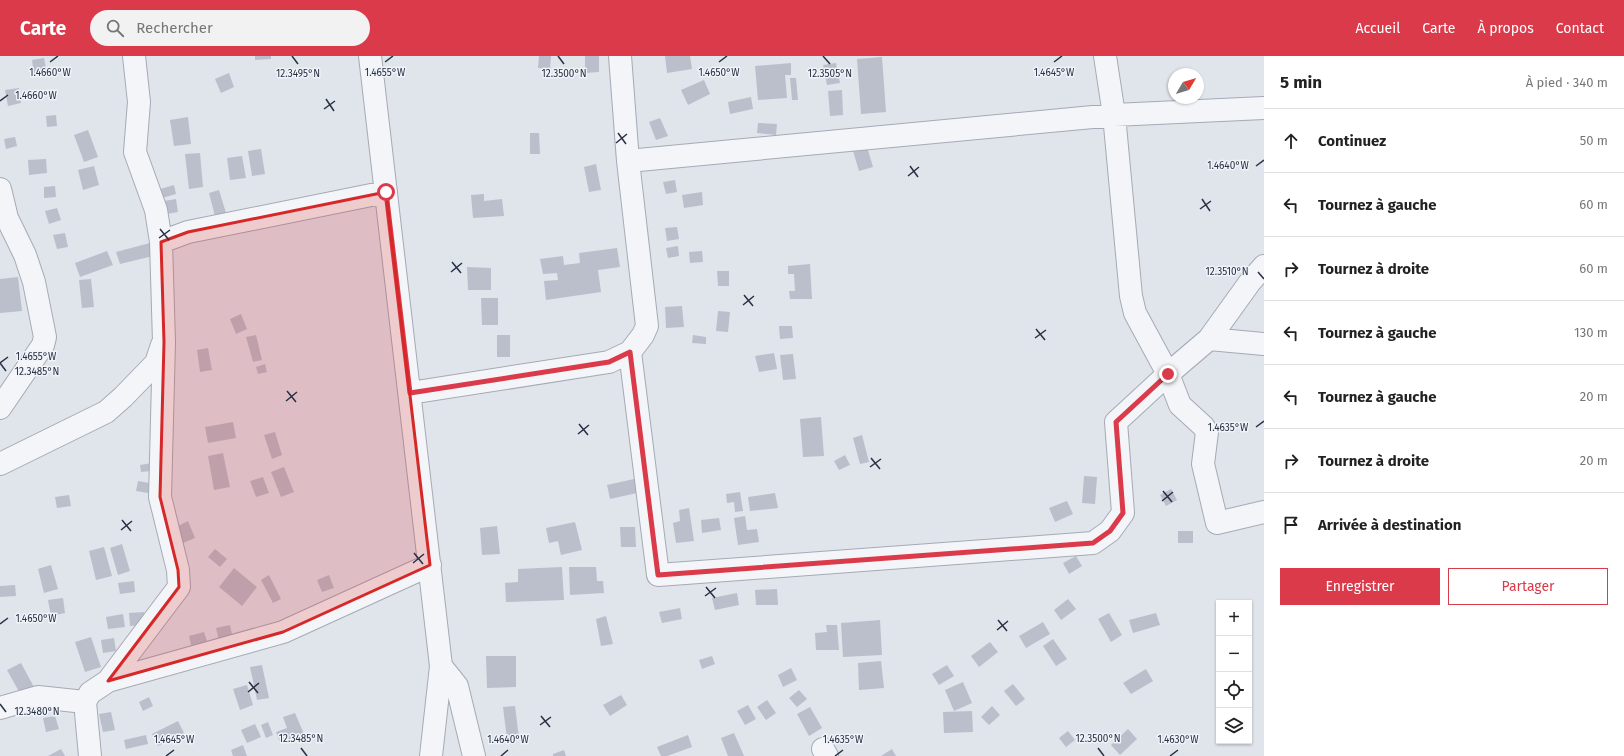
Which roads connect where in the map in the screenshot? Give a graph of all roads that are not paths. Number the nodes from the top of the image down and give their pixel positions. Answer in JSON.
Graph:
{"nodes":[{"id":1,"x":134,"y":56,"type":"edge"},
{"id":2,"x":370,"y":56,"type":"edge"},
{"id":3,"x":620,"y":56,"type":"edge"},
{"id":4,"x":1105,"y":56,"type":"edge"},
{"id":5,"x":1264,"y":108,"type":"edge"},
{"id":6,"x":1114,"y":115,"type":"junction"},
{"id":7,"x":628,"y":161,"type":"junction"},
{"id":8,"x":0,"y":189,"type":"edge"},
{"id":9,"x":386,"y":192,"type":"junction"},
{"id":10,"x":161,"y":242,"type":"junction"},
{"id":11,"x":1264,"y":266,"type":"edge"},
{"id":12,"x":1209,"y":339,"type":"junction"},
{"id":13,"x":164,"y":342,"type":"junction"},
{"id":14,"x":1264,"y":344,"type":"edge"},
{"id":15,"x":630,"y":352,"type":"junction"},
{"id":16,"x":1168,"y":374,"type":"junction"},
{"id":17,"x":410,"y":393,"type":"junction"},
{"id":18,"x":0,"y":408,"type":"edge"},
{"id":19,"x":0,"y":464,"type":"edge"},
{"id":20,"x":1264,"y":512,"type":"edge"},
{"id":21,"x":430,"y":565,"type":"junction"},
{"id":22,"x":441,"y":666,"type":"junction"},
{"id":23,"x":108,"y":681,"type":"junction"},
{"id":24,"x":85,"y":702,"type":"junction"},
{"id":25,"x":0,"y":708,"type":"edge"},
{"id":26,"x":90,"y":756,"type":"edge"},
{"id":27,"x":431,"y":756,"type":"edge"},
{"id":28,"x":474,"y":756,"type":"edge"}],
"edges":[{"from":1,"to":10,"type":"street"},
{"from":2,"to":9,"type":"street"},
{"from":3,"to":7,"type":"street"},
{"from":4,"to":6,"type":"street"},
{"from":5,"to":6,"type":"street"},
{"from":6,"to":7,"type":"street"},
{"from":6,"to":16,"type":"street"},
{"from":7,"to":15,"type":"street"},
{"from":8,"to":18,"type":"street"},
{"from":9,"to":10,"type":"street"},
{"from":9,"to":17,"type":"street"},
{"from":10,"to":13,"type":"street"},
{"from":11,"to":12,"type":"street"},
{"from":12,"to":14,"type":"street"},
{"from":12,"to":16,"type":"street"},
{"from":13,"to":19,"type":"street"},
{"from":13,"to":23,"type":"street"},
{"from":15,"to":16,"type":"street"},
{"from":15,"to":17,"type":"street"},
{"from":16,"to":20,"type":"street"},
{"from":17,"to":21,"type":"street"},
{"from":21,"to":22,"type":"street"},
{"from":21,"to":23,"type":"street"},
{"from":22,"to":27,"type":"street"},
{"from":22,"to":28,"type":"street"},
{"from":23,"to":24,"type":"street"},
{"from":24,"to":25,"type":"street"},
{"from":24,"to":26,"type":"street"}]}
